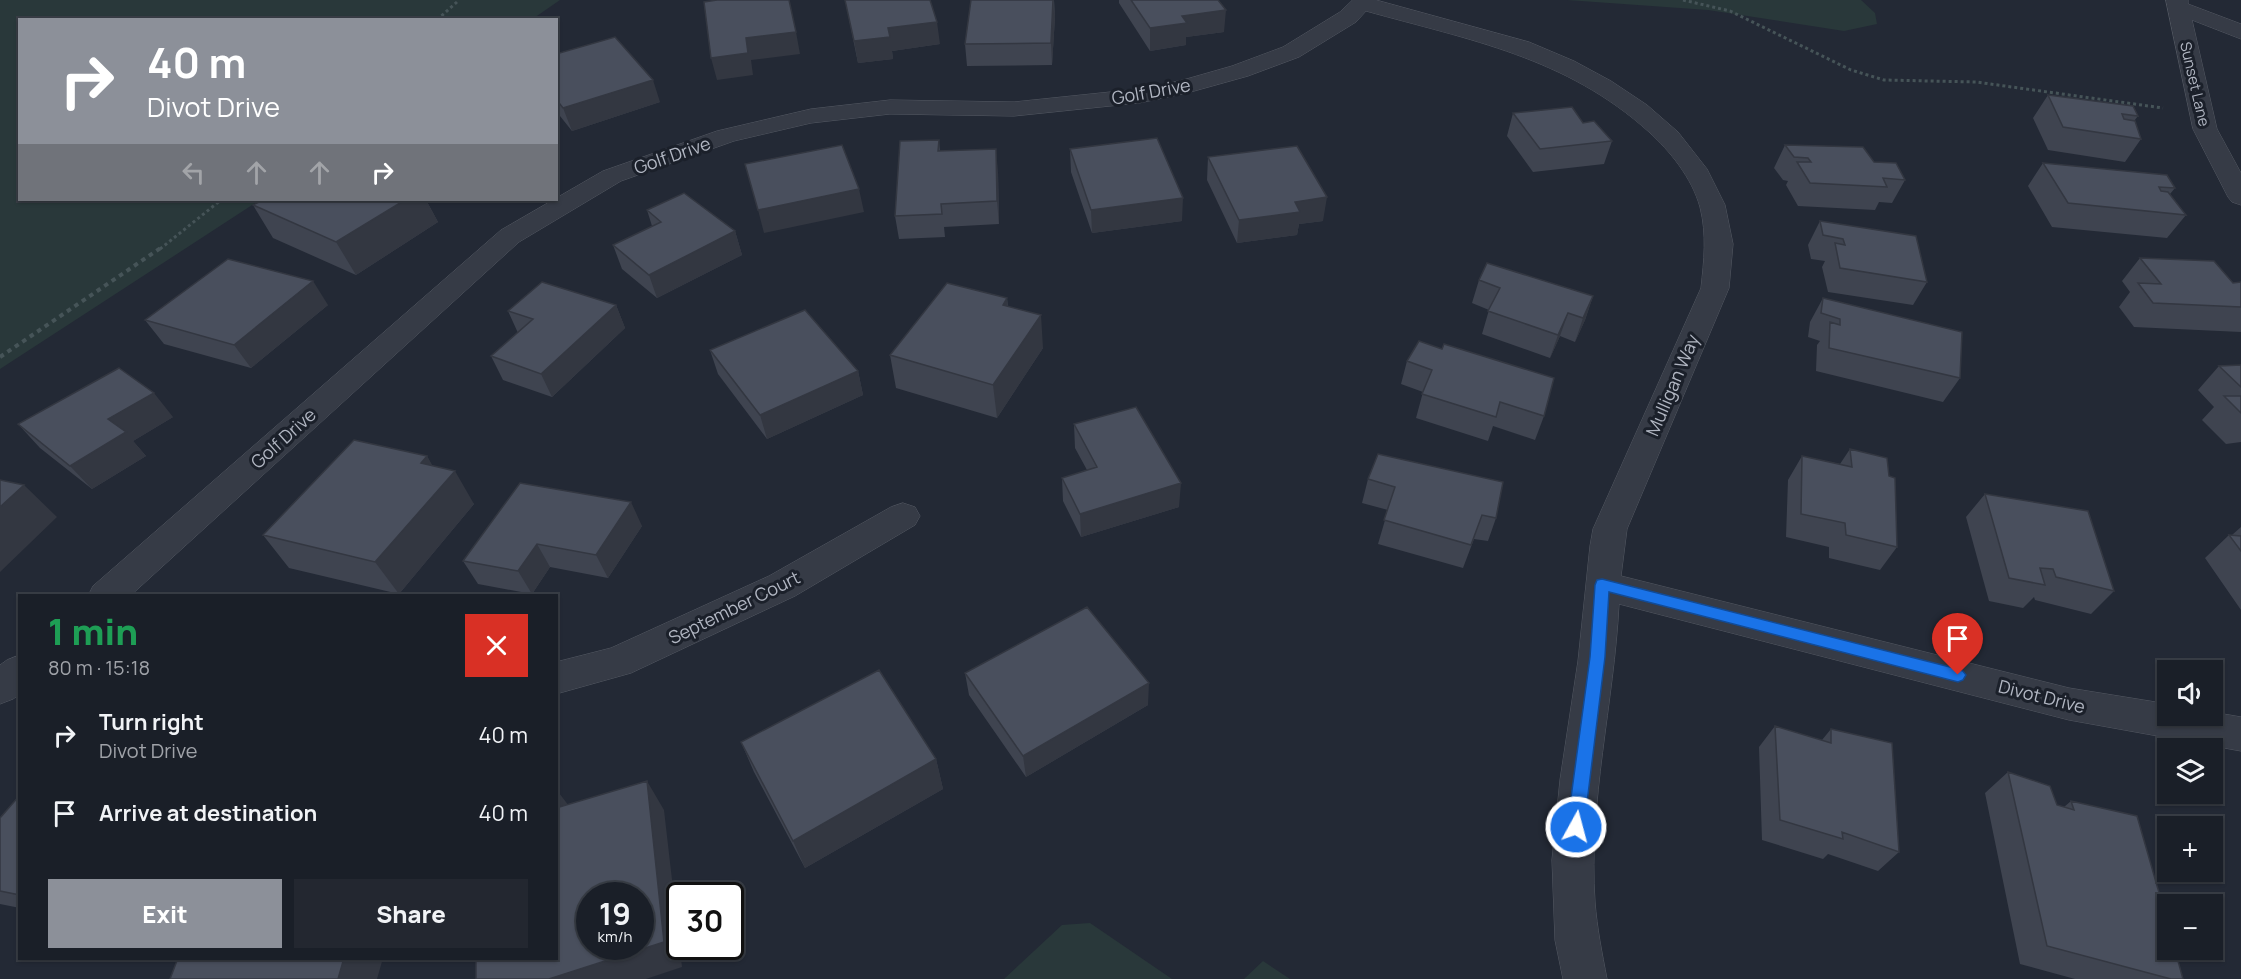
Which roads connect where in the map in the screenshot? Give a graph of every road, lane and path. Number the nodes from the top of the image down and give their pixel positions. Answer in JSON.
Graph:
{"nodes":[{"id":1,"x":1683,"y":0,"type":"edge"},
{"id":2,"x":458,"y":2,"type":"dead end"},
{"id":3,"x":1364,"y":2,"type":"edge"},
{"id":4,"x":2178,"y":3,"type":"edge"},
{"id":5,"x":439,"y":18,"type":"edge"},
{"id":6,"x":2241,"y":32,"type":"edge"},
{"id":7,"x":2200,"y":115,"type":"junction"},
{"id":8,"x":2241,"y":197,"type":"edge"},
{"id":9,"x":220,"y":201,"type":"edge"},
{"id":10,"x":0,"y":357,"type":"edge"},
{"id":11,"x":903,"y":516,"type":"dead end"},
{"id":12,"x":1602,"y":585,"type":"junction"},
{"id":13,"x":108,"y":594,"type":"edge"},
{"id":14,"x":18,"y":673,"type":"edge"},
{"id":15,"x":558,"y":677,"type":"edge"},
{"id":16,"x":0,"y":688,"type":"edge"},
{"id":17,"x":2241,"y":734,"type":"edge"},
{"id":18,"x":1585,"y":979,"type":"edge"}],
"edges":[{"from":1,"to":7,"type":"path"},
{"from":2,"to":5,"type":"path"},
{"from":3,"to":12,"type":"street","name":"Mulligan Way"},
{"from":3,"to":13,"type":"street","name":"Golf Drive"},
{"from":4,"to":6,"type":"street"},
{"from":4,"to":7,"type":"street","name":"Sunset Lane"},
{"from":7,"to":8,"type":"street","name":"Sunset Lane"},
{"from":9,"to":10,"type":"path"},
{"from":11,"to":15,"type":"street","name":"September Court"},
{"from":12,"to":17,"type":"street","name":"Divot Drive"},
{"from":12,"to":18,"type":"street","name":"Mulligan Way"},
{"from":14,"to":16,"type":"street"}]}
